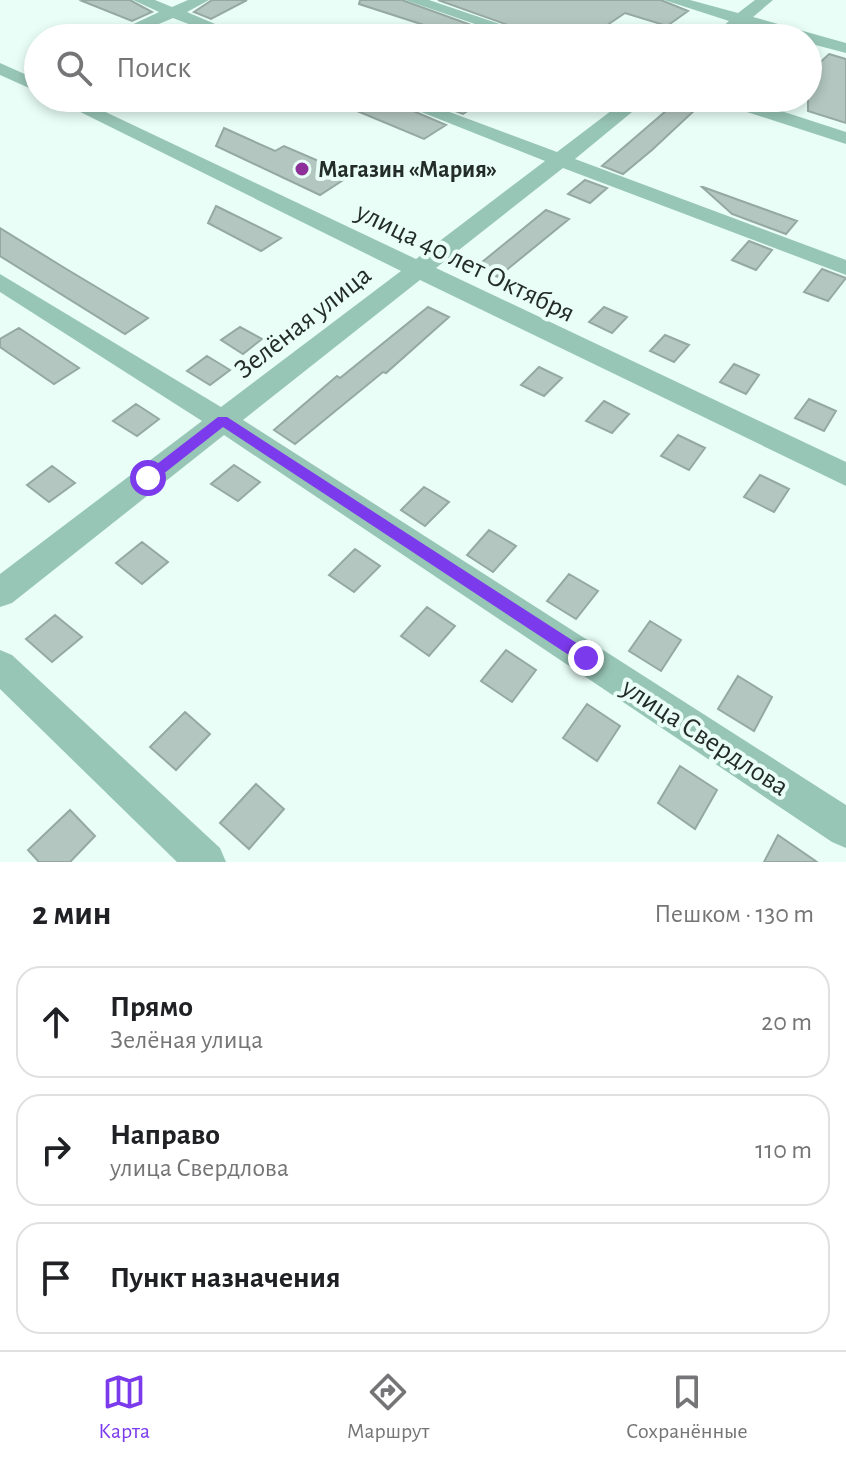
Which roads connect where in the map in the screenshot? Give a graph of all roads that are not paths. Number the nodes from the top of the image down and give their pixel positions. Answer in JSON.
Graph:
{"nodes":[{"id":1,"x":141,"y":0,"type":"edge"},
{"id":2,"x":201,"y":0,"type":"edge"},
{"id":3,"x":413,"y":0,"type":"edge"},
{"id":4,"x":672,"y":0,"type":"edge"},
{"id":5,"x":765,"y":0,"type":"edge"},
{"id":6,"x":173,"y":12,"type":"junction"},
{"id":7,"x":741,"y":19,"type":"junction"},
{"id":8,"x":145,"y":24,"type":"edge"},
{"id":9,"x":204,"y":24,"type":"edge"},
{"id":10,"x":489,"y":24,"type":"edge"},
{"id":11,"x":735,"y":24,"type":"edge"},
{"id":12,"x":759,"y":24,"type":"edge"},
{"id":13,"x":822,"y":41,"type":"edge"},
{"id":14,"x":846,"y":48,"type":"edge"},
{"id":15,"x":0,"y":68,"type":"edge"},
{"id":16,"x":24,"y":75,"type":"edge"},
{"id":17,"x":19,"y":77,"type":"junction"},
{"id":18,"x":24,"y":80,"type":"edge"},
{"id":19,"x":0,"y":86,"type":"edge"},
{"id":20,"x":90,"y":112,"type":"edge"},
{"id":21,"x":431,"y":112,"type":"edge"},
{"id":22,"x":622,"y":112,"type":"edge"},
{"id":23,"x":765,"y":112,"type":"edge"},
{"id":24,"x":846,"y":138,"type":"edge"},
{"id":25,"x":558,"y":161,"type":"junction"},
{"id":26,"x":846,"y":268,"type":"edge"},
{"id":27,"x":416,"y":271,"type":"junction"},
{"id":28,"x":0,"y":281,"type":"edge"},
{"id":29,"x":223,"y":421,"type":"junction"},
{"id":30,"x":846,"y":475,"type":"edge"},
{"id":31,"x":0,"y":593,"type":"edge"},
{"id":32,"x":0,"y":666,"type":"edge"},
{"id":33,"x":846,"y":828,"type":"edge"},
{"id":34,"x":206,"y":862,"type":"edge"}],
"edges":[{"from":1,"to":6,"type":"street"},
{"from":2,"to":6,"type":"street"},
{"from":3,"to":10,"type":"street"},
{"from":4,"to":7,"type":"street"},
{"from":5,"to":7,"type":"street"},
{"from":6,"to":8,"type":"street"},
{"from":6,"to":9,"type":"street"},
{"from":7,"to":11,"type":"street"},
{"from":7,"to":12,"type":"street"},
{"from":13,"to":14,"type":"street"},
{"from":15,"to":17,"type":"street"},
{"from":16,"to":17,"type":"street"},
{"from":17,"to":18,"type":"street"},
{"from":17,"to":19,"type":"street"},
{"from":20,"to":27,"type":"street","name":"улица 40 лет Октября"},
{"from":21,"to":25,"type":"street"},
{"from":22,"to":25,"type":"street","name":"Зелёная улица"},
{"from":23,"to":24,"type":"street"},
{"from":25,"to":26,"type":"street"},
{"from":25,"to":27,"type":"street","name":"Зелёная улица"},
{"from":27,"to":29,"type":"street","name":"Зелёная улица"},
{"from":27,"to":30,"type":"street","name":"улица 40 лет Октября"},
{"from":28,"to":29,"type":"street","name":"улица Свердлова"},
{"from":29,"to":31,"type":"street","name":"Зелёная улица"},
{"from":29,"to":33,"type":"street","name":"улица Свердлова"},
{"from":32,"to":34,"type":"street"}]}
